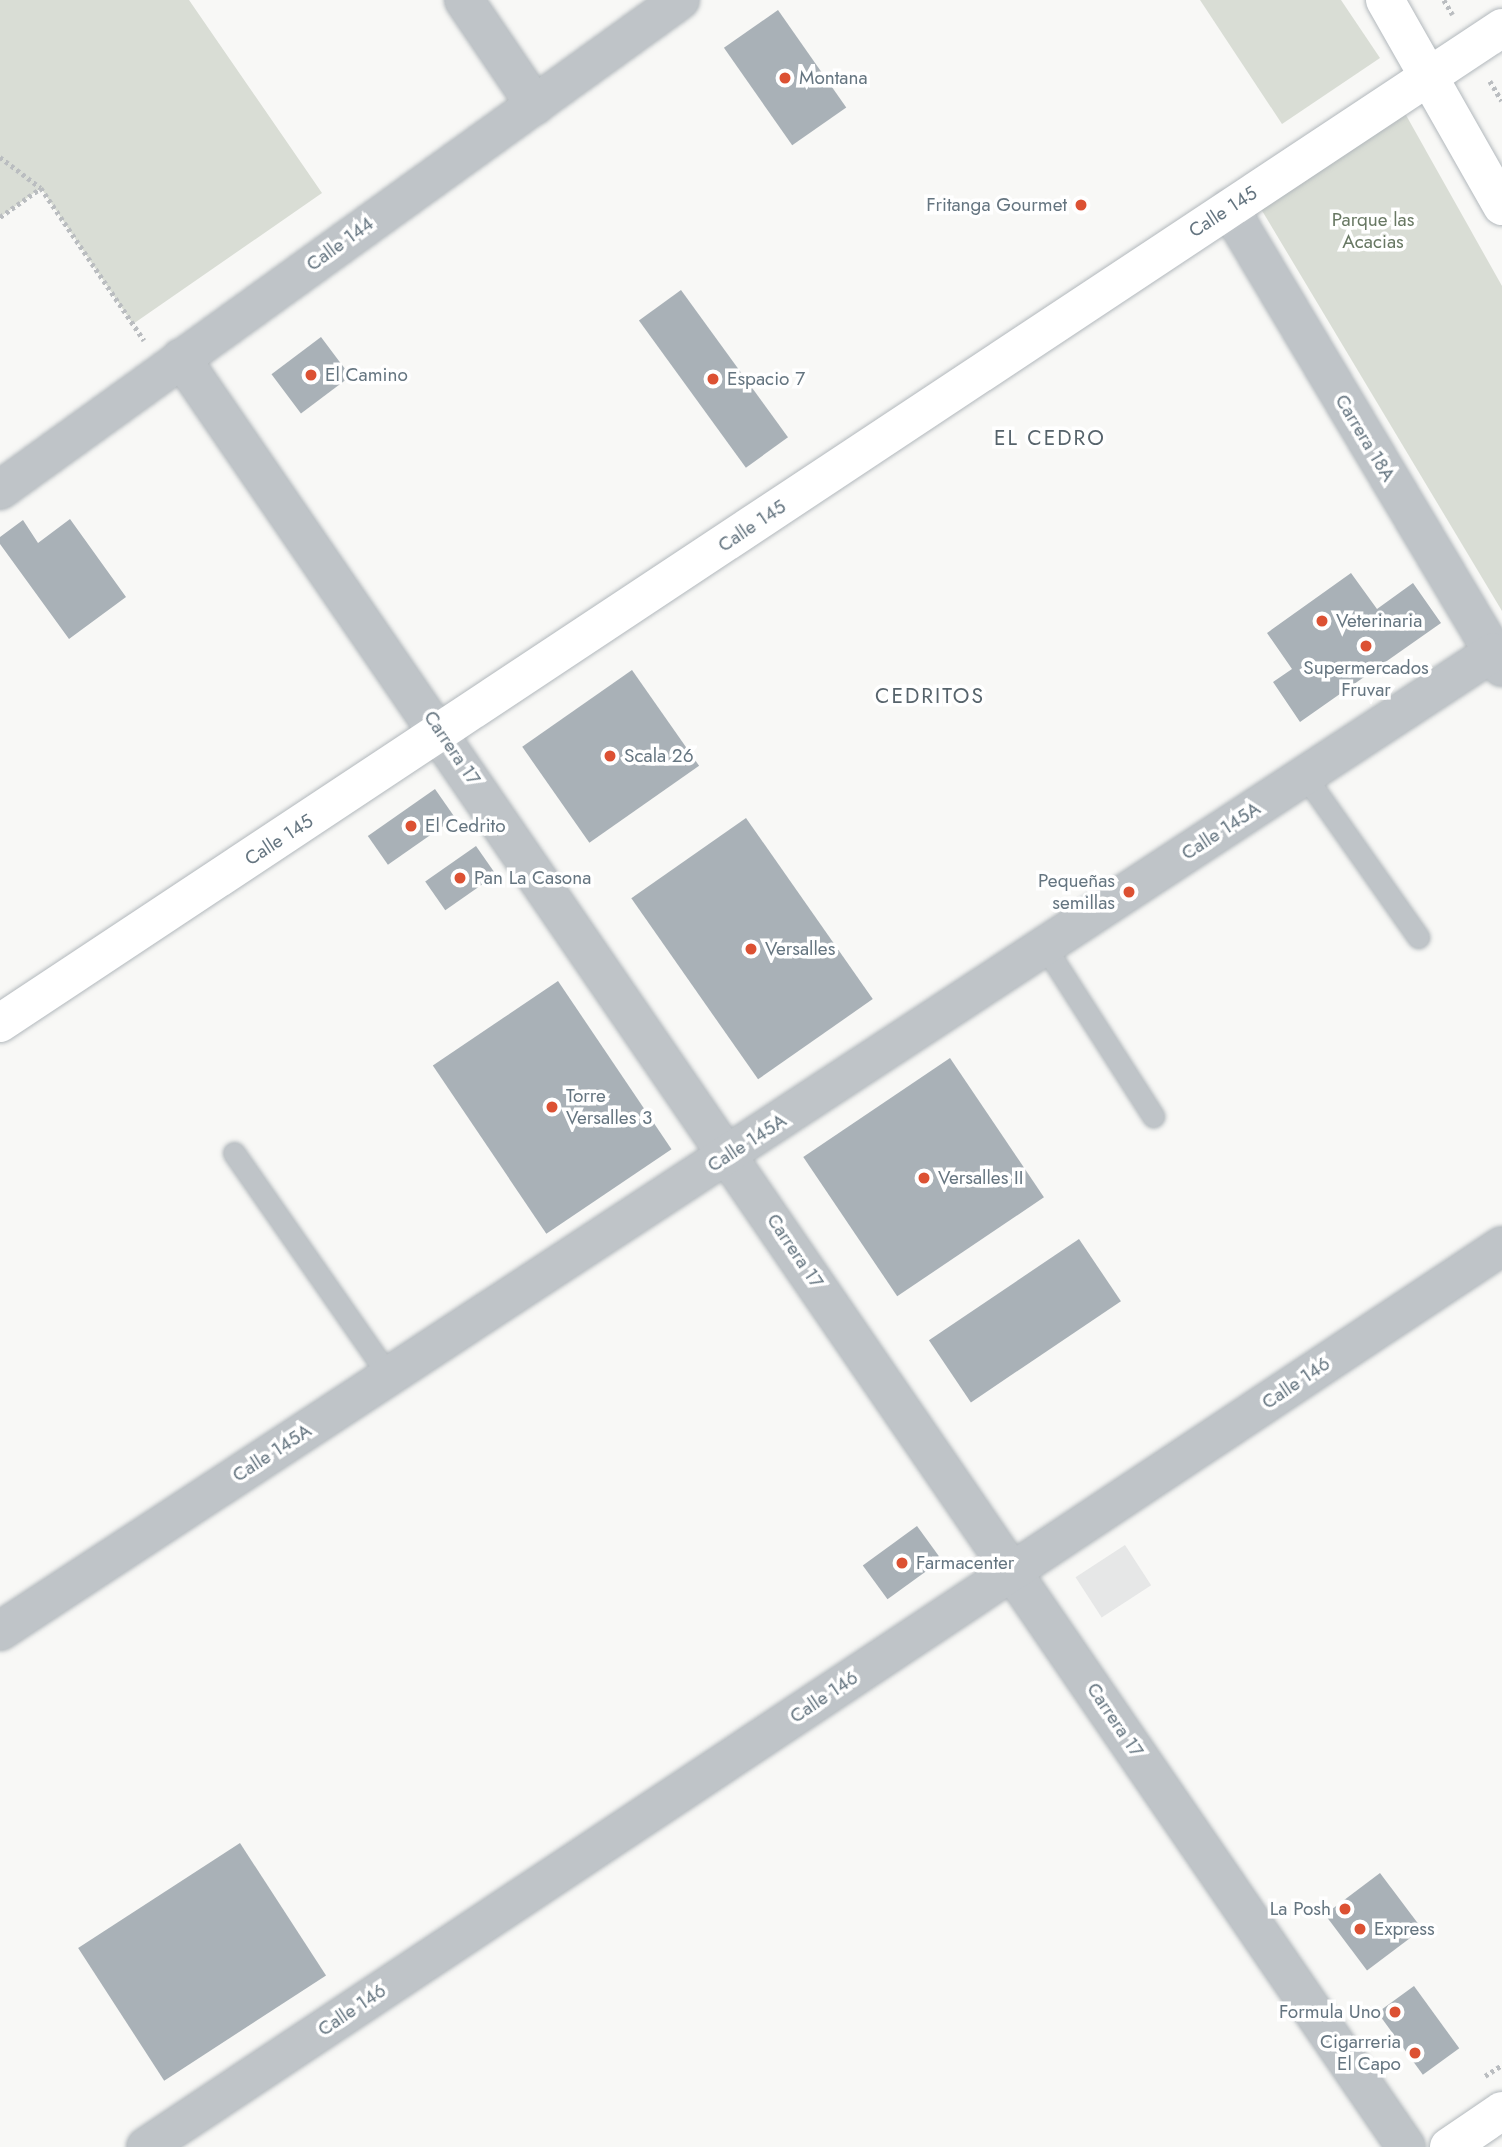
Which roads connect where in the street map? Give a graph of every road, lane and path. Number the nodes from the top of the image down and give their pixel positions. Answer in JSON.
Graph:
{"nodes":[{"id":1,"x":464,"y":0,"type":"edge"},
{"id":2,"x":680,"y":0,"type":"edge"},
{"id":3,"x":1385,"y":0,"type":"edge"},
{"id":4,"x":1497,"y":0,"type":"edge"},
{"id":5,"x":1502,"y":8,"type":"edge"},
{"id":6,"x":1502,"y":28,"type":"edge"},
{"id":7,"x":1428,"y":77,"type":"junction"},
{"id":8,"x":535,"y":105,"type":"junction"},
{"id":9,"x":0,"y":157,"type":"edge"},
{"id":10,"x":41,"y":188,"type":"junction"},
{"id":11,"x":1502,"y":206,"type":"edge"},
{"id":12,"x":1229,"y":208,"type":"junction"},
{"id":13,"x":0,"y":217,"type":"edge"},
{"id":14,"x":172,"y":364,"type":"junction"},
{"id":15,"x":0,"y":490,"type":"edge"},
{"id":16,"x":1497,"y":660,"type":"edge"},
{"id":17,"x":442,"y":733,"type":"junction"},
{"id":18,"x":1305,"y":776,"type":"junction"},
{"id":19,"x":1418,"y":937,"type":"dead end"},
{"id":20,"x":1045,"y":947,"type":"junction"},
{"id":21,"x":0,"y":1023,"type":"edge"},
{"id":22,"x":1153,"y":1116,"type":"dead end"},
{"id":23,"x":234,"y":1153,"type":"dead end"},
{"id":24,"x":729,"y":1155,"type":"junction"},
{"id":25,"x":1502,"y":1246,"type":"edge"},
{"id":26,"x":389,"y":1376,"type":"junction"},
{"id":27,"x":1013,"y":1571,"type":"junction"},
{"id":28,"x":0,"y":1631,"type":"edge"},
{"id":29,"x":1502,"y":2111,"type":"edge"},
{"id":30,"x":146,"y":2147,"type":"edge"},
{"id":31,"x":1406,"y":2147,"type":"edge"},
{"id":32,"x":1448,"y":2147,"type":"edge"}],
"edges":[{"from":1,"to":8,"type":"street"},
{"from":2,"to":8,"type":"street","name":"Calle 144"},
{"from":3,"to":7,"type":"street"},
{"from":4,"to":5,"type":"street"},
{"from":6,"to":7,"type":"street","name":"Calle 145"},
{"from":7,"to":11,"type":"street"},
{"from":7,"to":12,"type":"street","name":"Calle 145"},
{"from":8,"to":14,"type":"street","name":"Calle 144"},
{"from":9,"to":10,"type":"path"},
{"from":10,"to":13,"type":"path"},
{"from":10,"to":14,"type":"path"},
{"from":12,"to":16,"type":"street","name":"Carrera 18A"},
{"from":12,"to":17,"type":"street","name":"Calle 145"},
{"from":14,"to":15,"type":"street","name":"Calle 144"},
{"from":14,"to":17,"type":"street","name":"Carrera 17"},
{"from":16,"to":18,"type":"street","name":"Calle 145A"},
{"from":17,"to":21,"type":"street","name":"Calle 145"},
{"from":17,"to":24,"type":"street","name":"Carrera 17"},
{"from":18,"to":19,"type":"lane"},
{"from":18,"to":20,"type":"street","name":"Calle 145A"},
{"from":20,"to":22,"type":"lane"},
{"from":20,"to":24,"type":"street","name":"Calle 145A"},
{"from":23,"to":26,"type":"lane"},
{"from":24,"to":26,"type":"street","name":"Calle 145A"},
{"from":24,"to":27,"type":"street","name":"Carrera 17"},
{"from":25,"to":27,"type":"street","name":"Calle 146"},
{"from":26,"to":28,"type":"street","name":"Calle 145A"},
{"from":27,"to":30,"type":"street","name":"Calle 146"},
{"from":27,"to":31,"type":"street","name":"Carrera 17"},
{"from":29,"to":32,"type":"street"}]}
